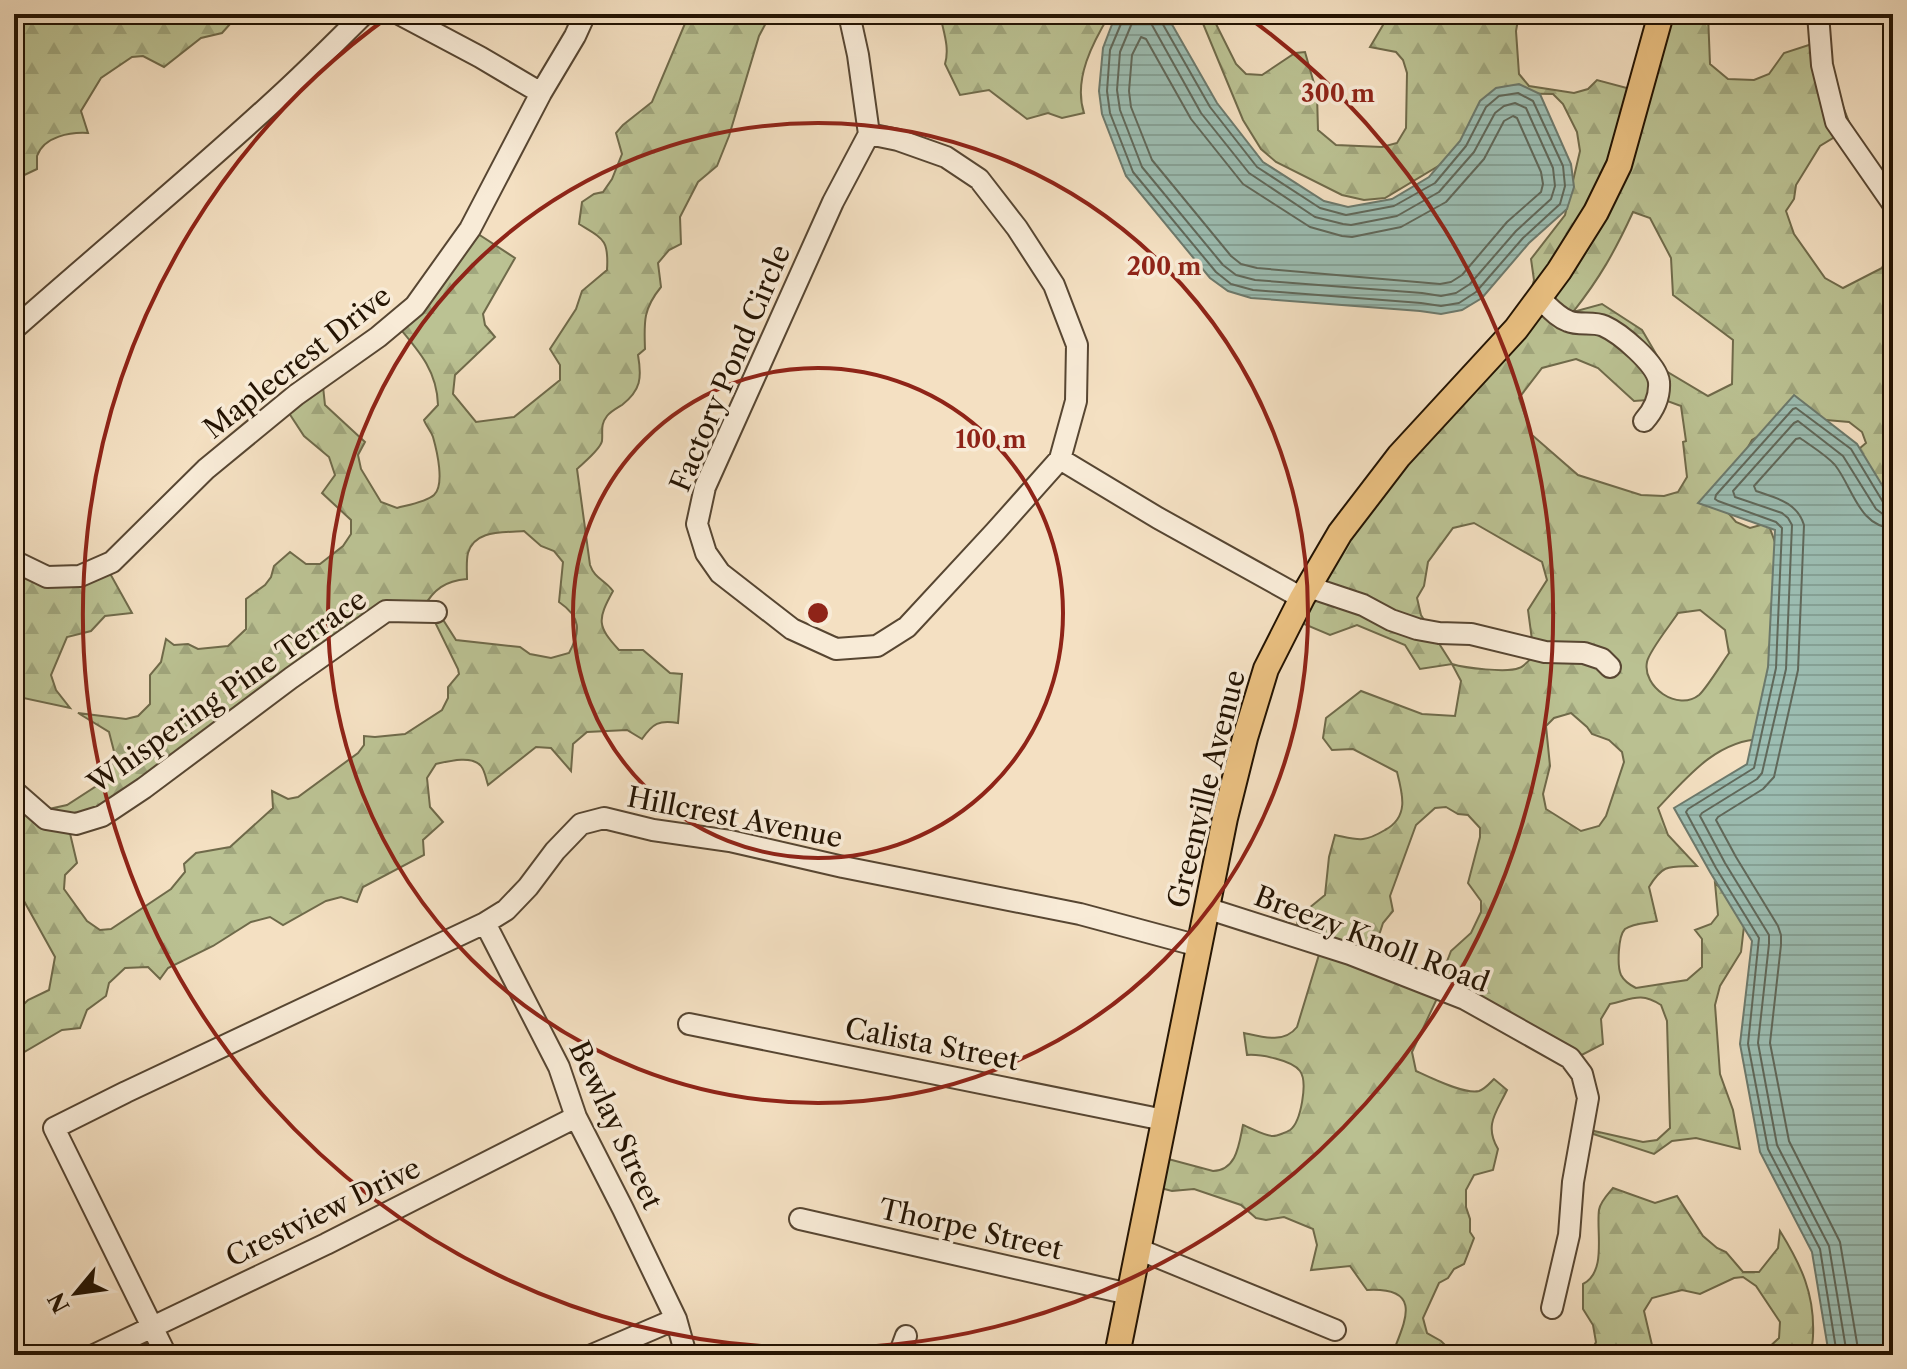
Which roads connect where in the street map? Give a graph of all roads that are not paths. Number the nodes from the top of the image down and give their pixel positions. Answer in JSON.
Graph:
{"nodes":[{"id":1,"x":364,"y":14,"type":"edge"},
{"id":2,"x":399,"y":14,"type":"edge"},
{"id":3,"x":585,"y":14,"type":"edge"},
{"id":4,"x":849,"y":14,"type":"edge"},
{"id":5,"x":1661,"y":14,"type":"edge"},
{"id":6,"x":1818,"y":14,"type":"edge"},
{"id":7,"x":541,"y":93,"type":"junction"},
{"id":8,"x":869,"y":134,"type":"junction"},
{"id":9,"x":1893,"y":204,"type":"edge"},
{"id":10,"x":1539,"y":298,"type":"junction"},
{"id":11,"x":14,"y":329,"type":"edge"},
{"id":12,"x":1644,"y":421,"type":"dead end"},
{"id":13,"x":1060,"y":459,"type":"junction"},
{"id":14,"x":14,"y":561,"type":"edge"},
{"id":15,"x":1306,"y":592,"type":"junction"},
{"id":16,"x":436,"y":612,"type":"dead end"},
{"id":17,"x":1610,"y":667,"type":"dead end"},
{"id":18,"x":14,"y":791,"type":"edge"},
{"id":19,"x":1206,"y":908,"type":"junction"},
{"id":20,"x":485,"y":923,"type":"junction"},
{"id":21,"x":1199,"y":946,"type":"junction"},
{"id":22,"x":689,"y":1024,"type":"dead end"},
{"id":23,"x":576,"y":1117,"type":"junction"},
{"id":24,"x":1164,"y":1120,"type":"junction"},
{"id":25,"x":800,"y":1219,"type":"dead end"},
{"id":26,"x":1138,"y":1249,"type":"junction"},
{"id":27,"x":1129,"y":1294,"type":"junction"},
{"id":28,"x":1552,"y":1308,"type":"dead end"},
{"id":29,"x":676,"y":1319,"type":"junction"},
{"id":30,"x":153,"y":1326,"type":"junction"},
{"id":31,"x":1335,"y":1330,"type":"dead end"},
{"id":32,"x":94,"y":1355,"type":"edge"},
{"id":33,"x":166,"y":1355,"type":"edge"},
{"id":34,"x":592,"y":1355,"type":"edge"},
{"id":35,"x":686,"y":1355,"type":"edge"},
{"id":36,"x":1117,"y":1355,"type":"edge"}],
"edges":[{"from":1,"to":11,"type":"street"},
{"from":2,"to":7,"type":"street"},
{"from":3,"to":7,"type":"street","name":"Maplecrest Drive"},
{"from":4,"to":8,"type":"street"},
{"from":5,"to":10,"type":"main road","name":"Greenville Avenue"},
{"from":6,"to":9,"type":"street"},
{"from":7,"to":14,"type":"street","name":"Maplecrest Drive"},
{"from":8,"to":13,"type":"street","name":"Factory Pond Circle"},
{"from":8,"to":13,"type":"street","name":"Factory Pond Circle"},
{"from":10,"to":12,"type":"street"},
{"from":10,"to":15,"type":"main road","name":"Greenville Avenue"},
{"from":13,"to":15,"type":"street"},
{"from":15,"to":17,"type":"street"},
{"from":15,"to":19,"type":"main road","name":"Greenville Avenue"},
{"from":16,"to":18,"type":"street","name":"Whispering Pine Terrace"},
{"from":19,"to":21,"type":"main road","name":"Greenville Avenue"},
{"from":19,"to":28,"type":"street","name":"Breezy Knoll Road"},
{"from":20,"to":21,"type":"street","name":"Hillcrest Avenue"},
{"from":20,"to":23,"type":"street","name":"Bewlay Street"},
{"from":20,"to":30,"type":"street","name":"Hillcrest Avenue"},
{"from":21,"to":24,"type":"main road","name":"Greenville Avenue"},
{"from":22,"to":24,"type":"street","name":"Calista Street"},
{"from":23,"to":29,"type":"street","name":"Bewlay Street"},
{"from":23,"to":30,"type":"street","name":"Crestview Drive"},
{"from":24,"to":26,"type":"main road","name":"Greenville Avenue"},
{"from":25,"to":27,"type":"street","name":"Thorpe Street"},
{"from":26,"to":27,"type":"main road","name":"Greenville Avenue"},
{"from":26,"to":31,"type":"street"},
{"from":27,"to":36,"type":"main road","name":"Greenville Avenue"},
{"from":29,"to":34,"type":"street"},
{"from":29,"to":35,"type":"street","name":"Bewlay Street"},
{"from":30,"to":32,"type":"street","name":"Crestview Drive"},
{"from":30,"to":33,"type":"street"}]}
